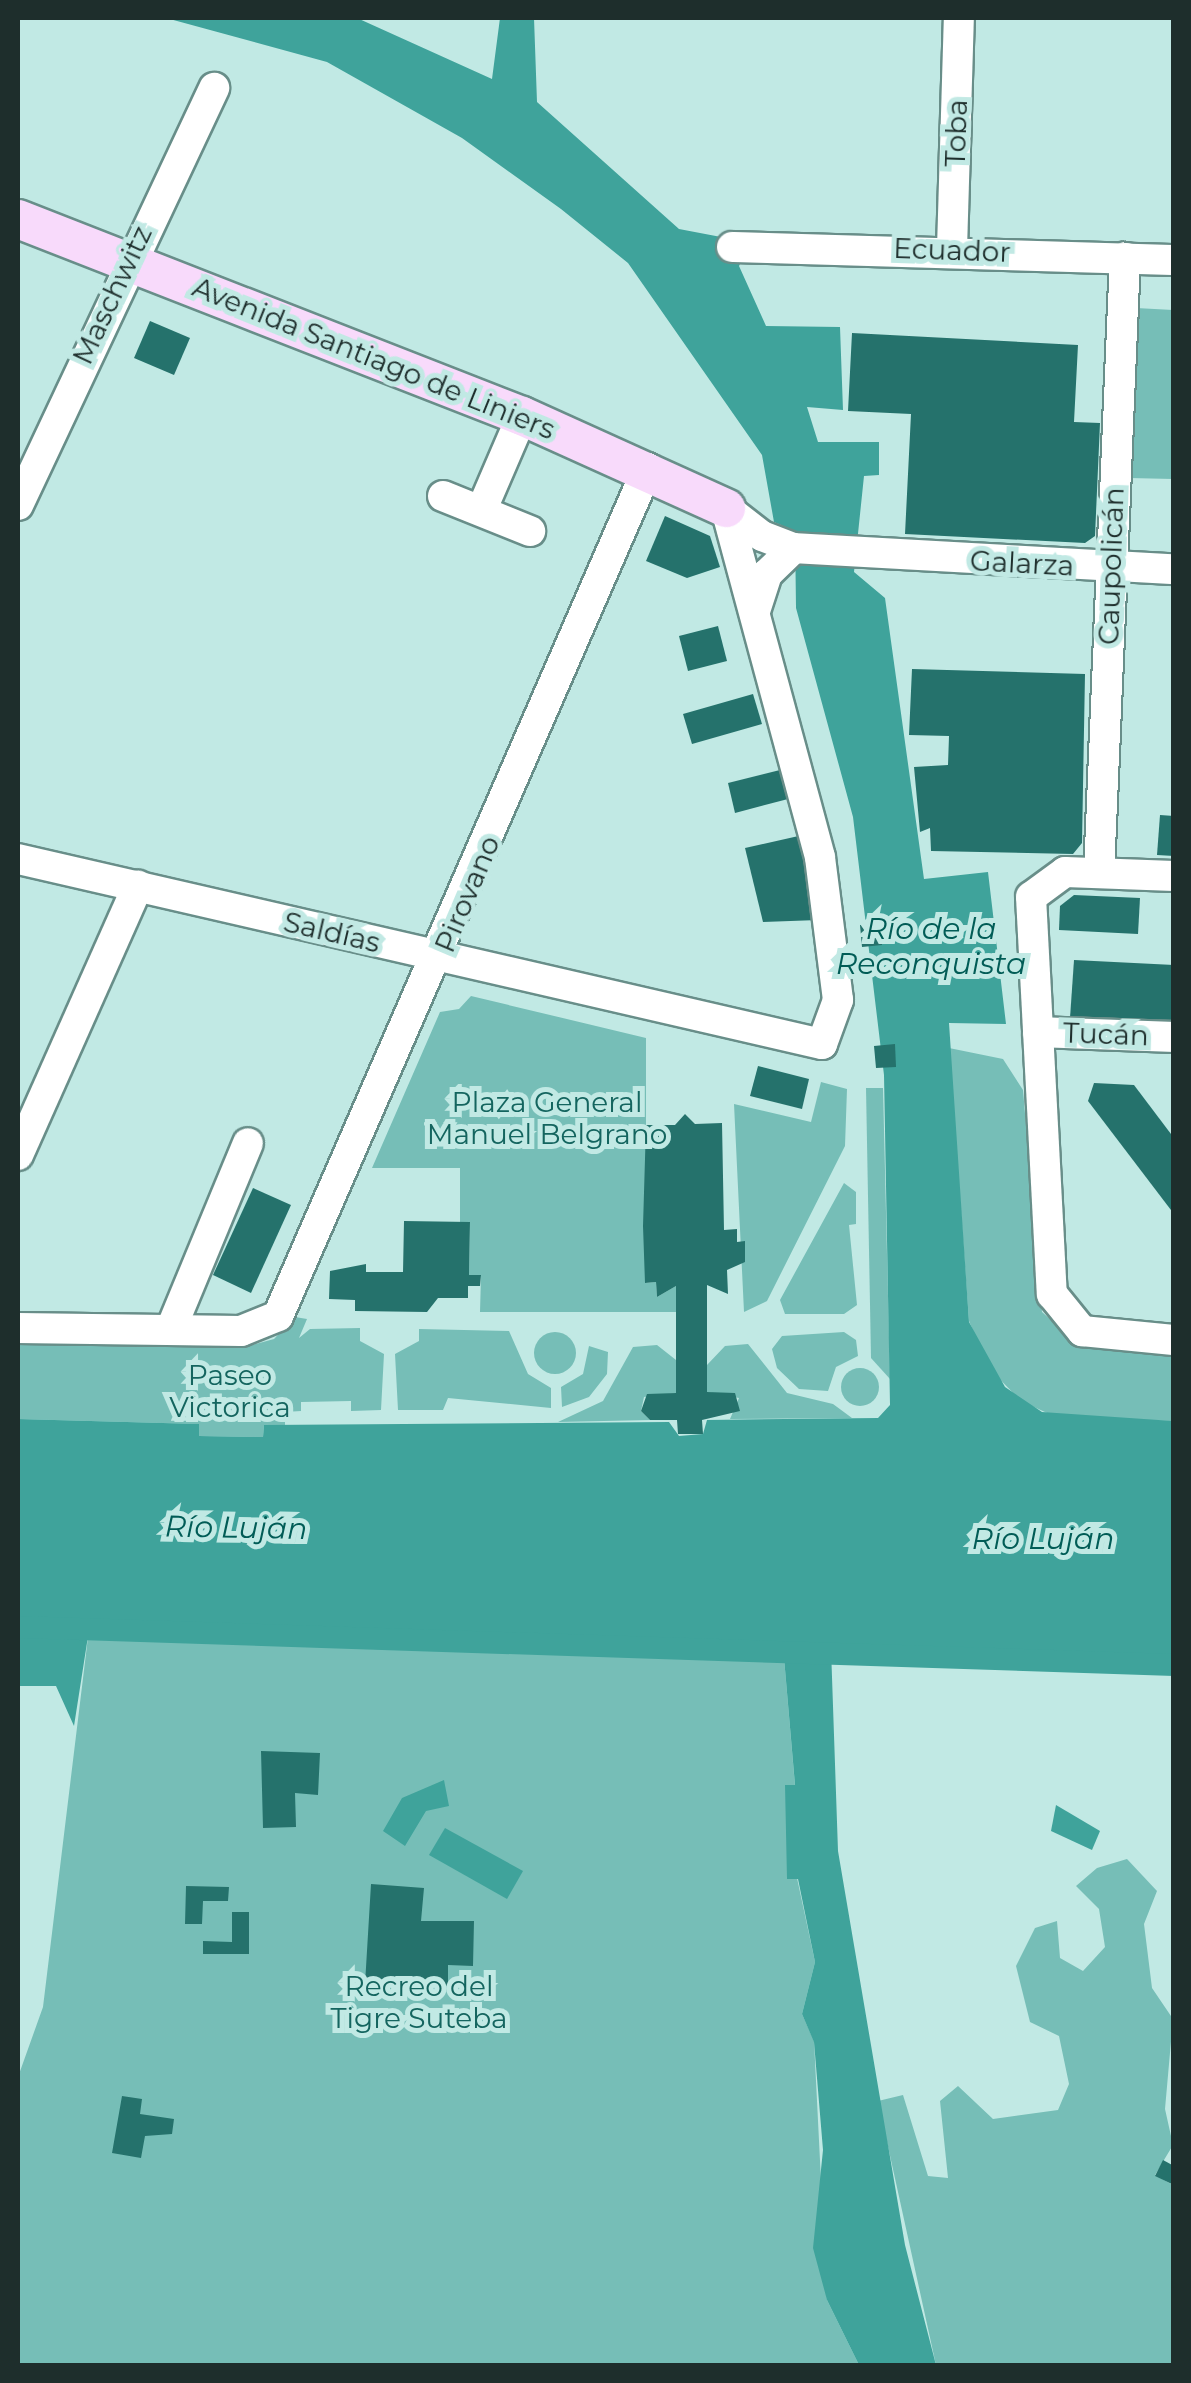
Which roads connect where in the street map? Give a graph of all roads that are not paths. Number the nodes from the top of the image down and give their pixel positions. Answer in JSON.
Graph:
{"nodes":[{"id":1,"x":959,"y":18,"type":"edge"},
{"id":2,"x":214,"y":88,"type":"dead end"},
{"id":3,"x":18,"y":219,"type":"edge"},
{"id":4,"x":732,"y":247,"type":"dead end"},
{"id":5,"x":952,"y":250,"type":"junction"},
{"id":6,"x":1125,"y":258,"type":"junction"},
{"id":7,"x":126,"y":260,"type":"junction"},
{"id":8,"x":1174,"y":260,"type":"edge"},
{"id":9,"x":522,"y":416,"type":"junction"},
{"id":10,"x":648,"y":468,"type":"junction"},
{"id":11,"x":442,"y":496,"type":"dead end"},
{"id":12,"x":18,"y":505,"type":"edge"},
{"id":13,"x":726,"y":508,"type":"junction"},
{"id":14,"x":482,"y":509,"type":"junction"},
{"id":15,"x":530,"y":531,"type":"dead end"},
{"id":16,"x":794,"y":548,"type":"junction"},
{"id":17,"x":1111,"y":568,"type":"junction"},
{"id":18,"x":1174,"y":569,"type":"edge"},
{"id":19,"x":754,"y":612,"type":"junction"},
{"id":20,"x":18,"y":860,"type":"edge"},
{"id":21,"x":1099,"y":873,"type":"junction"},
{"id":22,"x":1174,"y":876,"type":"edge"},
{"id":23,"x":138,"y":886,"type":"junction"},
{"id":24,"x":440,"y":957,"type":"junction"},
{"id":25,"x":1038,"y":1032,"type":"junction"},
{"id":26,"x":1174,"y":1036,"type":"edge"},
{"id":27,"x":248,"y":1143,"type":"dead end"},
{"id":28,"x":18,"y":1155,"type":"edge"},
{"id":29,"x":18,"y":1328,"type":"edge"},
{"id":30,"x":170,"y":1329,"type":"junction"},
{"id":31,"x":1174,"y":1340,"type":"edge"}],
"edges":[{"from":1,"to":5,"type":"street","name":"Toba"},
{"from":2,"to":7,"type":"street","name":"Maschwitz"},
{"from":3,"to":7,"type":"main road","name":"Avenida Santiago de Liniers"},
{"from":4,"to":5,"type":"street","name":"Ecuador"},
{"from":5,"to":6,"type":"street","name":"Ecuador"},
{"from":6,"to":8,"type":"street","name":"Ecuador"},
{"from":6,"to":17,"type":"street","name":"Caupolicán"},
{"from":7,"to":9,"type":"main road","name":"Avenida Santiago de Liniers"},
{"from":7,"to":12,"type":"street","name":"Maschwitz"},
{"from":9,"to":10,"type":"main road","name":"Avenida Santiago de Liniers"},
{"from":9,"to":14,"type":"street"},
{"from":10,"to":13,"type":"main road","name":"Avenida Santiago de Liniers"},
{"from":10,"to":24,"type":"street","name":"Pirovano"},
{"from":11,"to":14,"type":"street"},
{"from":13,"to":16,"type":"street","name":"Avenida Santiago de Liniers"},
{"from":13,"to":19,"type":"street"},
{"from":14,"to":15,"type":"street"},
{"from":16,"to":17,"type":"street","name":"Galarza"},
{"from":16,"to":19,"type":"street"},
{"from":17,"to":18,"type":"street","name":"Galarza"},
{"from":17,"to":21,"type":"street","name":"Caupolicán"},
{"from":19,"to":24,"type":"street","name":"Saldías"},
{"from":20,"to":23,"type":"street","name":"Saldías"},
{"from":21,"to":22,"type":"street"},
{"from":21,"to":25,"type":"street"},
{"from":23,"to":24,"type":"street","name":"Saldías"},
{"from":23,"to":28,"type":"street"},
{"from":24,"to":30,"type":"street","name":"Pirovano"},
{"from":25,"to":26,"type":"street","name":"Tucán"},
{"from":25,"to":31,"type":"street"},
{"from":27,"to":30,"type":"street"},
{"from":29,"to":30,"type":"street"}]}
